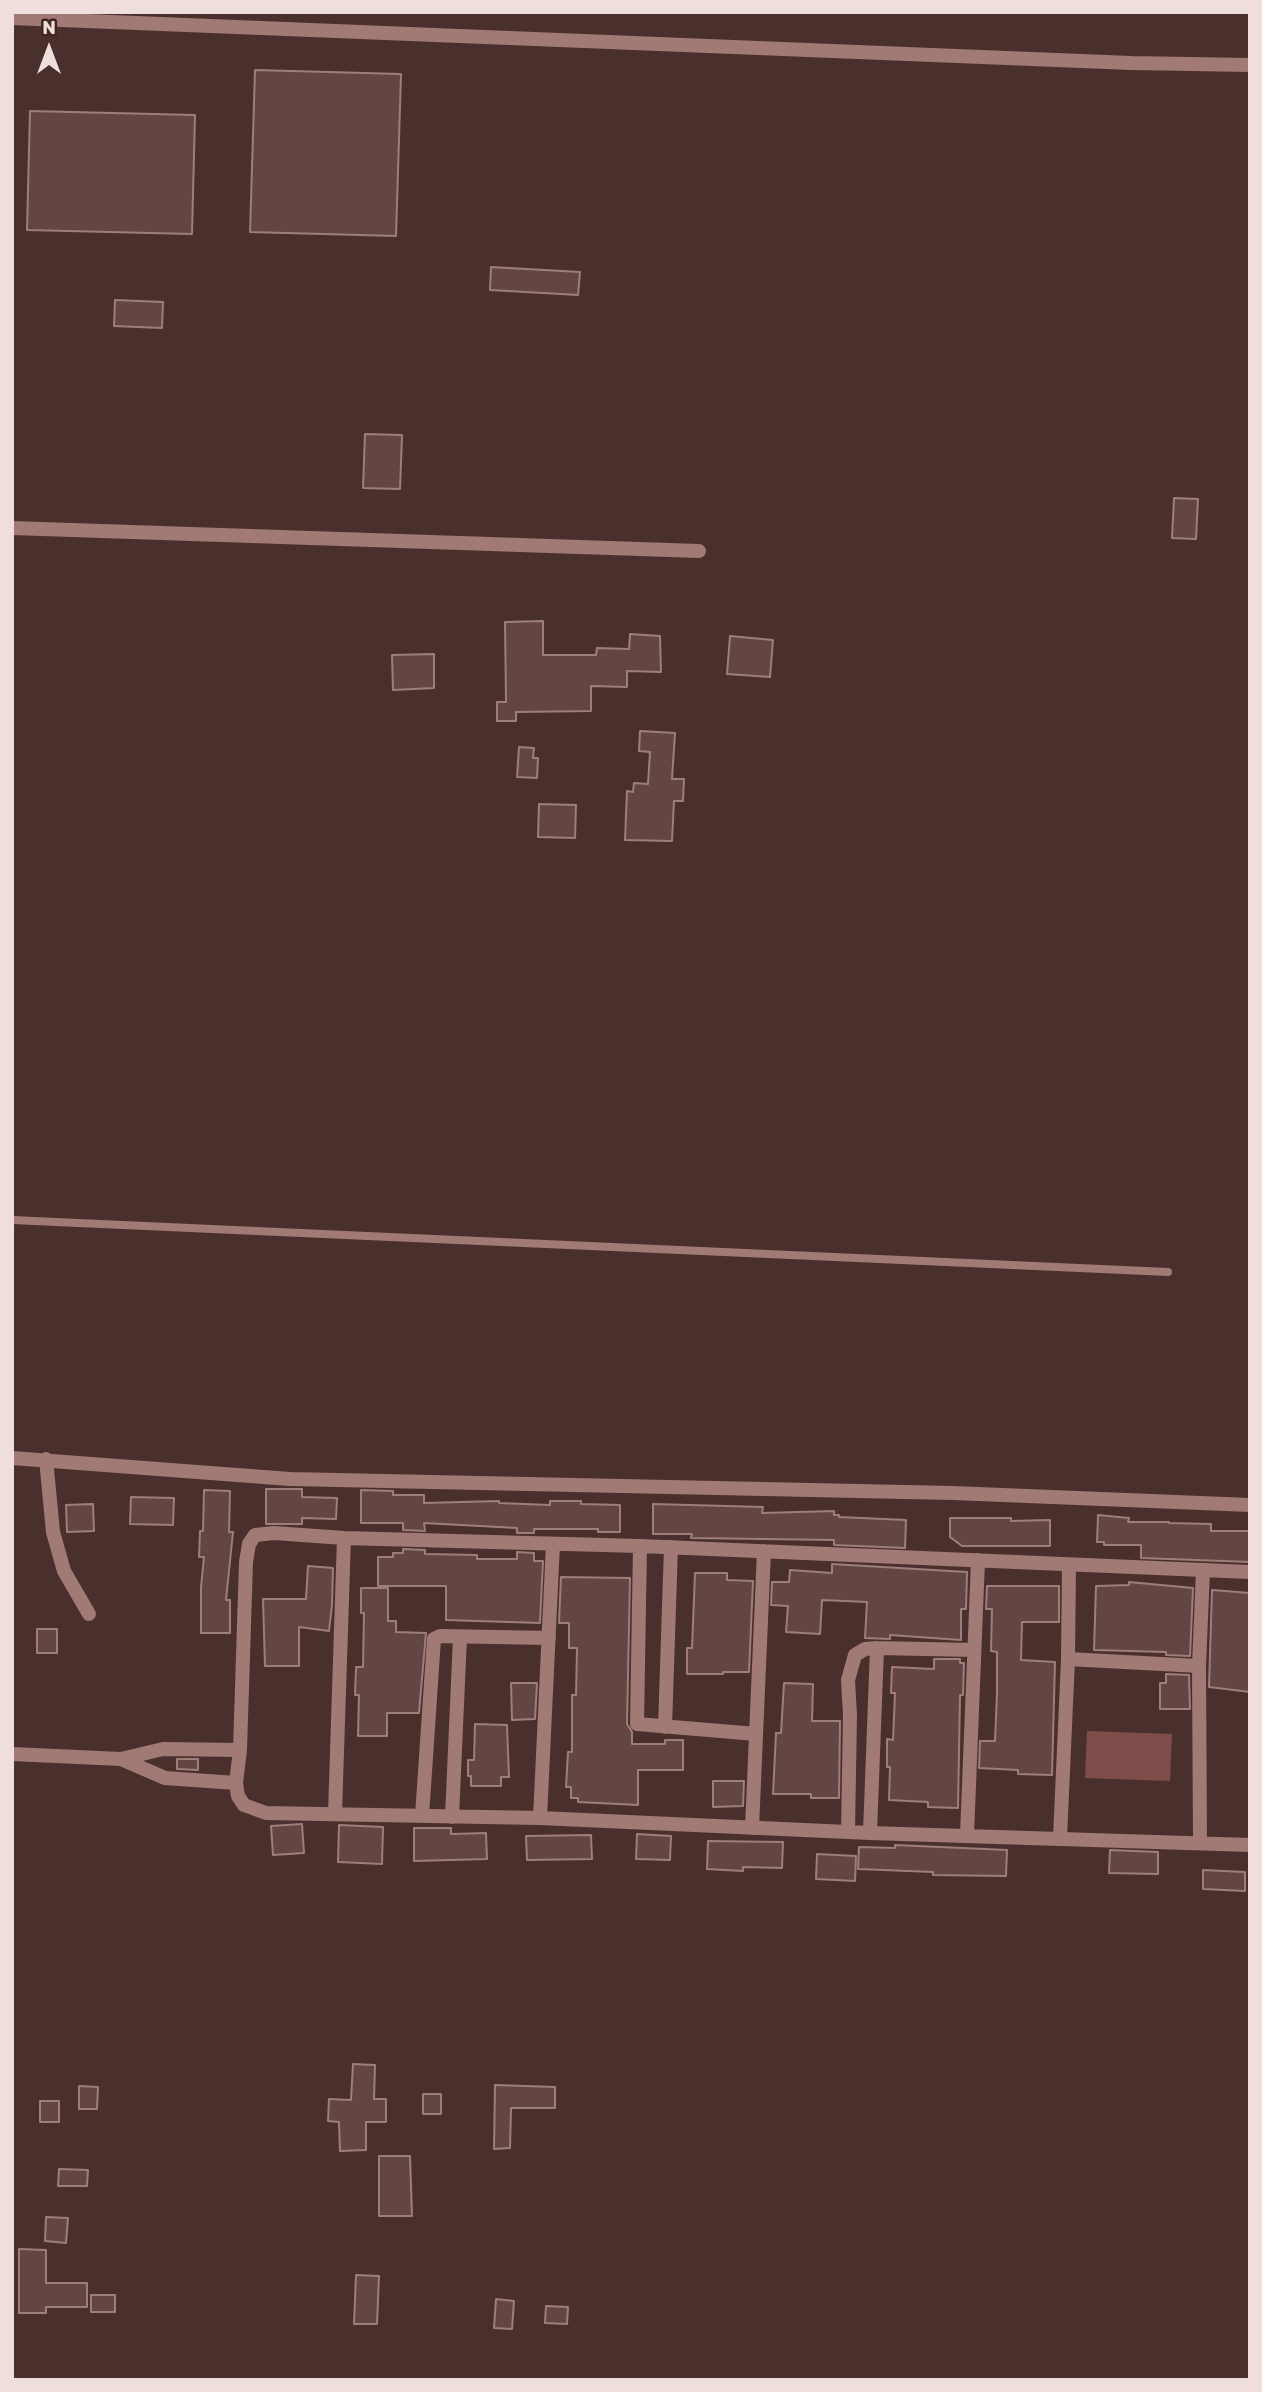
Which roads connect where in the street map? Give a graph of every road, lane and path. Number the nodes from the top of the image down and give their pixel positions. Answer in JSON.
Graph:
{"nodes":[{"id":1,"x":12,"y":19,"type":"edge"},
{"id":2,"x":1250,"y":65,"type":"edge"},
{"id":3,"x":12,"y":528,"type":"edge"},
{"id":4,"x":699,"y":551,"type":"dead end"},
{"id":5,"x":12,"y":1220,"type":"edge"},
{"id":6,"x":1168,"y":1272,"type":"dead end"},
{"id":7,"x":12,"y":1458,"type":"edge"},
{"id":8,"x":46,"y":1460,"type":"junction"},
{"id":9,"x":1250,"y":1505,"type":"edge"},
{"id":10,"x":344,"y":1538,"type":"junction"},
{"id":11,"x":553,"y":1544,"type":"junction"},
{"id":12,"x":640,"y":1546,"type":"junction"},
{"id":13,"x":671,"y":1548,"type":"junction"},
{"id":14,"x":764,"y":1551,"type":"junction"},
{"id":15,"x":978,"y":1560,"type":"junction"},
{"id":16,"x":1069,"y":1565,"type":"junction"},
{"id":17,"x":1203,"y":1570,"type":"junction"},
{"id":18,"x":1250,"y":1572,"type":"edge"},
{"id":19,"x":89,"y":1614,"type":"dead end"},
{"id":20,"x":460,"y":1637,"type":"junction"},
{"id":21,"x":549,"y":1638,"type":"junction"},
{"id":22,"x":877,"y":1647,"type":"junction"},
{"id":23,"x":974,"y":1650,"type":"junction"},
{"id":24,"x":1068,"y":1658,"type":"junction"},
{"id":25,"x":1199,"y":1666,"type":"junction"},
{"id":26,"x":665,"y":1727,"type":"junction"},
{"id":27,"x":756,"y":1734,"type":"junction"},
{"id":28,"x":240,"y":1750,"type":"junction"},
{"id":29,"x":12,"y":1755,"type":"edge"},
{"id":30,"x":121,"y":1759,"type":"junction"},
{"id":31,"x":236,"y":1783,"type":"junction"},
{"id":32,"x":335,"y":1814,"type":"junction"},
{"id":33,"x":422,"y":1816,"type":"junction"},
{"id":34,"x":452,"y":1817,"type":"junction"},
{"id":35,"x":540,"y":1818,"type":"junction"},
{"id":36,"x":752,"y":1828,"type":"junction"},
{"id":37,"x":848,"y":1831,"type":"junction"},
{"id":38,"x":870,"y":1833,"type":"junction"},
{"id":39,"x":967,"y":1835,"type":"junction"},
{"id":40,"x":1060,"y":1838,"type":"junction"},
{"id":41,"x":1200,"y":1842,"type":"junction"},
{"id":42,"x":1250,"y":1845,"type":"edge"}],
"edges":[{"from":1,"to":2,"type":"street"},
{"from":3,"to":4,"type":"street"},
{"from":5,"to":6,"type":"lane"},
{"from":7,"to":8,"type":"street"},
{"from":8,"to":9,"type":"street"},
{"from":8,"to":19,"type":"street"},
{"from":10,"to":11,"type":"street"},
{"from":10,"to":28,"type":"street"},
{"from":10,"to":32,"type":"street"},
{"from":11,"to":12,"type":"street"},
{"from":11,"to":21,"type":"street"},
{"from":12,"to":13,"type":"street"},
{"from":12,"to":26,"type":"street"},
{"from":13,"to":14,"type":"street"},
{"from":13,"to":26,"type":"street"},
{"from":14,"to":15,"type":"street"},
{"from":14,"to":27,"type":"street"},
{"from":15,"to":16,"type":"street"},
{"from":15,"to":23,"type":"street"},
{"from":16,"to":17,"type":"street"},
{"from":16,"to":24,"type":"street"},
{"from":17,"to":18,"type":"street"},
{"from":17,"to":25,"type":"street"},
{"from":20,"to":21,"type":"street"},
{"from":20,"to":33,"type":"street"},
{"from":20,"to":34,"type":"street"},
{"from":21,"to":35,"type":"street"},
{"from":22,"to":23,"type":"street"},
{"from":22,"to":37,"type":"street"},
{"from":22,"to":38,"type":"street"},
{"from":23,"to":39,"type":"street"},
{"from":24,"to":25,"type":"street"},
{"from":24,"to":40,"type":"street"},
{"from":25,"to":41,"type":"street"},
{"from":26,"to":27,"type":"street"},
{"from":27,"to":36,"type":"street"},
{"from":28,"to":30,"type":"street"},
{"from":28,"to":31,"type":"street"},
{"from":29,"to":30,"type":"street"},
{"from":30,"to":31,"type":"street"},
{"from":31,"to":32,"type":"street"},
{"from":32,"to":33,"type":"street"},
{"from":33,"to":34,"type":"street"},
{"from":34,"to":35,"type":"street"},
{"from":35,"to":36,"type":"street"},
{"from":36,"to":37,"type":"street"},
{"from":37,"to":38,"type":"street"},
{"from":38,"to":39,"type":"street"},
{"from":39,"to":40,"type":"street"},
{"from":40,"to":41,"type":"street"},
{"from":41,"to":42,"type":"street"}]}
